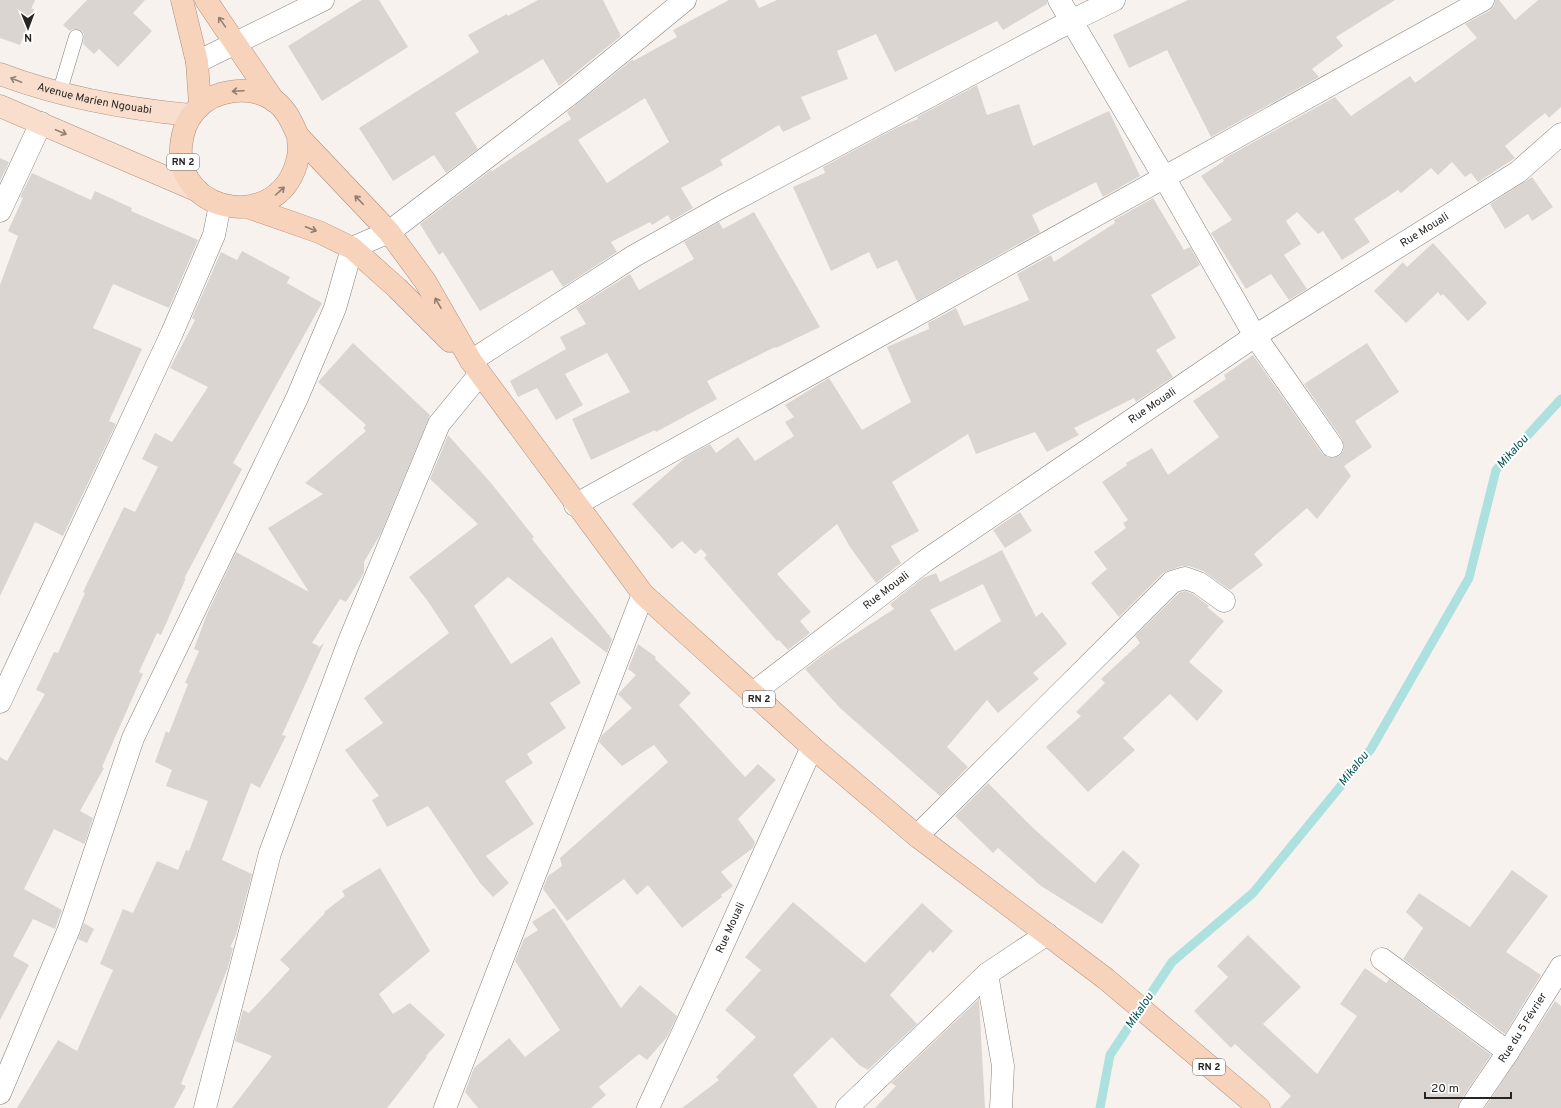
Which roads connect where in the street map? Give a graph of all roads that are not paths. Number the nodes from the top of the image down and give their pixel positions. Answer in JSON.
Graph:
{"nodes":[{"id":1,"x":182,"y":0,"type":"edge"},
{"id":2,"x":206,"y":0,"type":"edge"},
{"id":3,"x":323,"y":0,"type":"edge"},
{"id":4,"x":685,"y":0,"type":"edge"},
{"id":5,"x":1059,"y":0,"type":"edge"},
{"id":6,"x":1114,"y":0,"type":"edge"},
{"id":7,"x":1483,"y":0,"type":"edge"},
{"id":8,"x":1071,"y":20,"type":"junction"},
{"id":9,"x":76,"y":37,"type":"dead end"},
{"id":10,"x":236,"y":42,"type":"junction"},
{"id":11,"x":197,"y":62,"type":"junction"},
{"id":12,"x":0,"y":74,"type":"edge"},
{"id":13,"x":59,"y":94,"type":"junction"},
{"id":14,"x":274,"y":101,"type":"junction"},
{"id":15,"x":0,"y":106,"type":"edge"},
{"id":16,"x":196,"y":110,"type":"junction"},
{"id":17,"x":41,"y":124,"type":"junction"},
{"id":18,"x":1561,"y":134,"type":"edge"},
{"id":19,"x":298,"y":136,"type":"junction"},
{"id":20,"x":1164,"y":177,"type":"junction"},
{"id":21,"x":198,"y":191,"type":"junction"},
{"id":22,"x":220,"y":205,"type":"junction"},
{"id":23,"x":248,"y":207,"type":"junction"},
{"id":24,"x":0,"y":211,"type":"edge"},
{"id":25,"x":389,"y":232,"type":"junction"},
{"id":26,"x":352,"y":248,"type":"junction"},
{"id":27,"x":1255,"y":336,"type":"junction"},
{"id":28,"x":476,"y":367,"type":"junction"},
{"id":29,"x":1332,"y":446,"type":"dead end"},
{"id":30,"x":575,"y":505,"type":"junction"},
{"id":31,"x":643,"y":594,"type":"junction"},
{"id":32,"x":1224,"y":601,"type":"dead end"},
{"id":33,"x":753,"y":693,"type":"junction"},
{"id":34,"x":0,"y":702,"type":"edge"},
{"id":35,"x":812,"y":746,"type":"junction"},
{"id":36,"x":916,"y":836,"type":"junction"},
{"id":37,"x":1047,"y":934,"type":"junction"},
{"id":38,"x":1382,"y":959,"type":"dead end"},
{"id":39,"x":1561,"y":967,"type":"edge"},
{"id":40,"x":987,"y":974,"type":"junction"},
{"id":41,"x":1508,"y":1052,"type":"junction"},
{"id":42,"x":0,"y":1093,"type":"edge"},
{"id":43,"x":205,"y":1108,"type":"edge"},
{"id":44,"x":445,"y":1108,"type":"edge"},
{"id":45,"x":648,"y":1108,"type":"edge"},
{"id":46,"x":847,"y":1108,"type":"edge"},
{"id":47,"x":1001,"y":1108,"type":"edge"},
{"id":48,"x":1259,"y":1108,"type":"edge"},
{"id":49,"x":1470,"y":1108,"type":"edge"}],
"edges":[{"from":1,"to":11,"type":"highway","number":"RN 2"},
{"from":10,"to":2,"type":"highway","number":"RN 2","one_way":true},
{"from":3,"to":10,"type":"street"},
{"from":4,"to":25,"type":"street"},
{"from":5,"to":8,"type":"street"},
{"from":6,"to":8,"type":"street"},
{"from":7,"to":20,"type":"street"},
{"from":8,"to":20,"type":"street"},
{"from":8,"to":28,"type":"street"},
{"from":9,"to":13,"type":"lane"},
{"from":10,"to":11,"type":"street"},
{"from":10,"to":14,"type":"highway","number":"RN 2"},
{"from":11,"to":16,"type":"highway","number":"RN 2"},
{"from":13,"to":12,"type":"main road","name":"Avenue Marien Ngouabi","one_way":true},
{"from":13,"to":16,"type":"main road","name":"Avenue Marien Ngouabi"},
{"from":14,"to":16,"type":"highway","number":"RN 2","one_way":true},
{"from":14,"to":19,"type":"highway","number":"RN 2"},
{"from":15,"to":17,"type":"main road"},
{"from":16,"to":21,"type":"highway","number":"RN 2"},
{"from":17,"to":21,"type":"main road","one_way":true},
{"from":17,"to":24,"type":"street"},
{"from":18,"to":27,"type":"street","name":"Rue Mouali"},
{"from":23,"to":19,"type":"highway","number":"RN 2","one_way":true},
{"from":25,"to":19,"type":"highway","number":"RN 2","one_way":true},
{"from":20,"to":27,"type":"street"},
{"from":20,"to":30,"type":"street"},
{"from":21,"to":22,"type":"highway","number":"RN 2"},
{"from":22,"to":23,"type":"highway","number":"RN 2"},
{"from":22,"to":34,"type":"street"},
{"from":23,"to":26,"type":"highway","number":"RN 2","one_way":true},
{"from":25,"to":26,"type":"street"},
{"from":28,"to":25,"type":"highway","number":"RN 2","one_way":true},
{"from":26,"to":28,"type":"highway","number":"RN 2"},
{"from":26,"to":42,"type":"street"},
{"from":27,"to":29,"type":"street"},
{"from":27,"to":33,"type":"street","name":"Rue Mouali"},
{"from":28,"to":30,"type":"highway","number":"RN 2"},
{"from":28,"to":43,"type":"street"},
{"from":30,"to":31,"type":"highway","number":"RN 2"},
{"from":31,"to":33,"type":"highway","number":"RN 2"},
{"from":31,"to":44,"type":"street"},
{"from":32,"to":36,"type":"street"},
{"from":33,"to":35,"type":"highway","number":"RN 2"},
{"from":35,"to":36,"type":"highway","number":"RN 2"},
{"from":35,"to":45,"type":"street","name":"Rue Mouali"},
{"from":36,"to":37,"type":"highway","number":"RN 2"},
{"from":37,"to":40,"type":"street"},
{"from":37,"to":48,"type":"highway","number":"RN 2"},
{"from":38,"to":41,"type":"street"},
{"from":39,"to":41,"type":"street","name":"Rue du 5 Février"},
{"from":40,"to":46,"type":"street"},
{"from":40,"to":47,"type":"street"},
{"from":41,"to":49,"type":"street","name":"Rue du 5 Février"}]}
